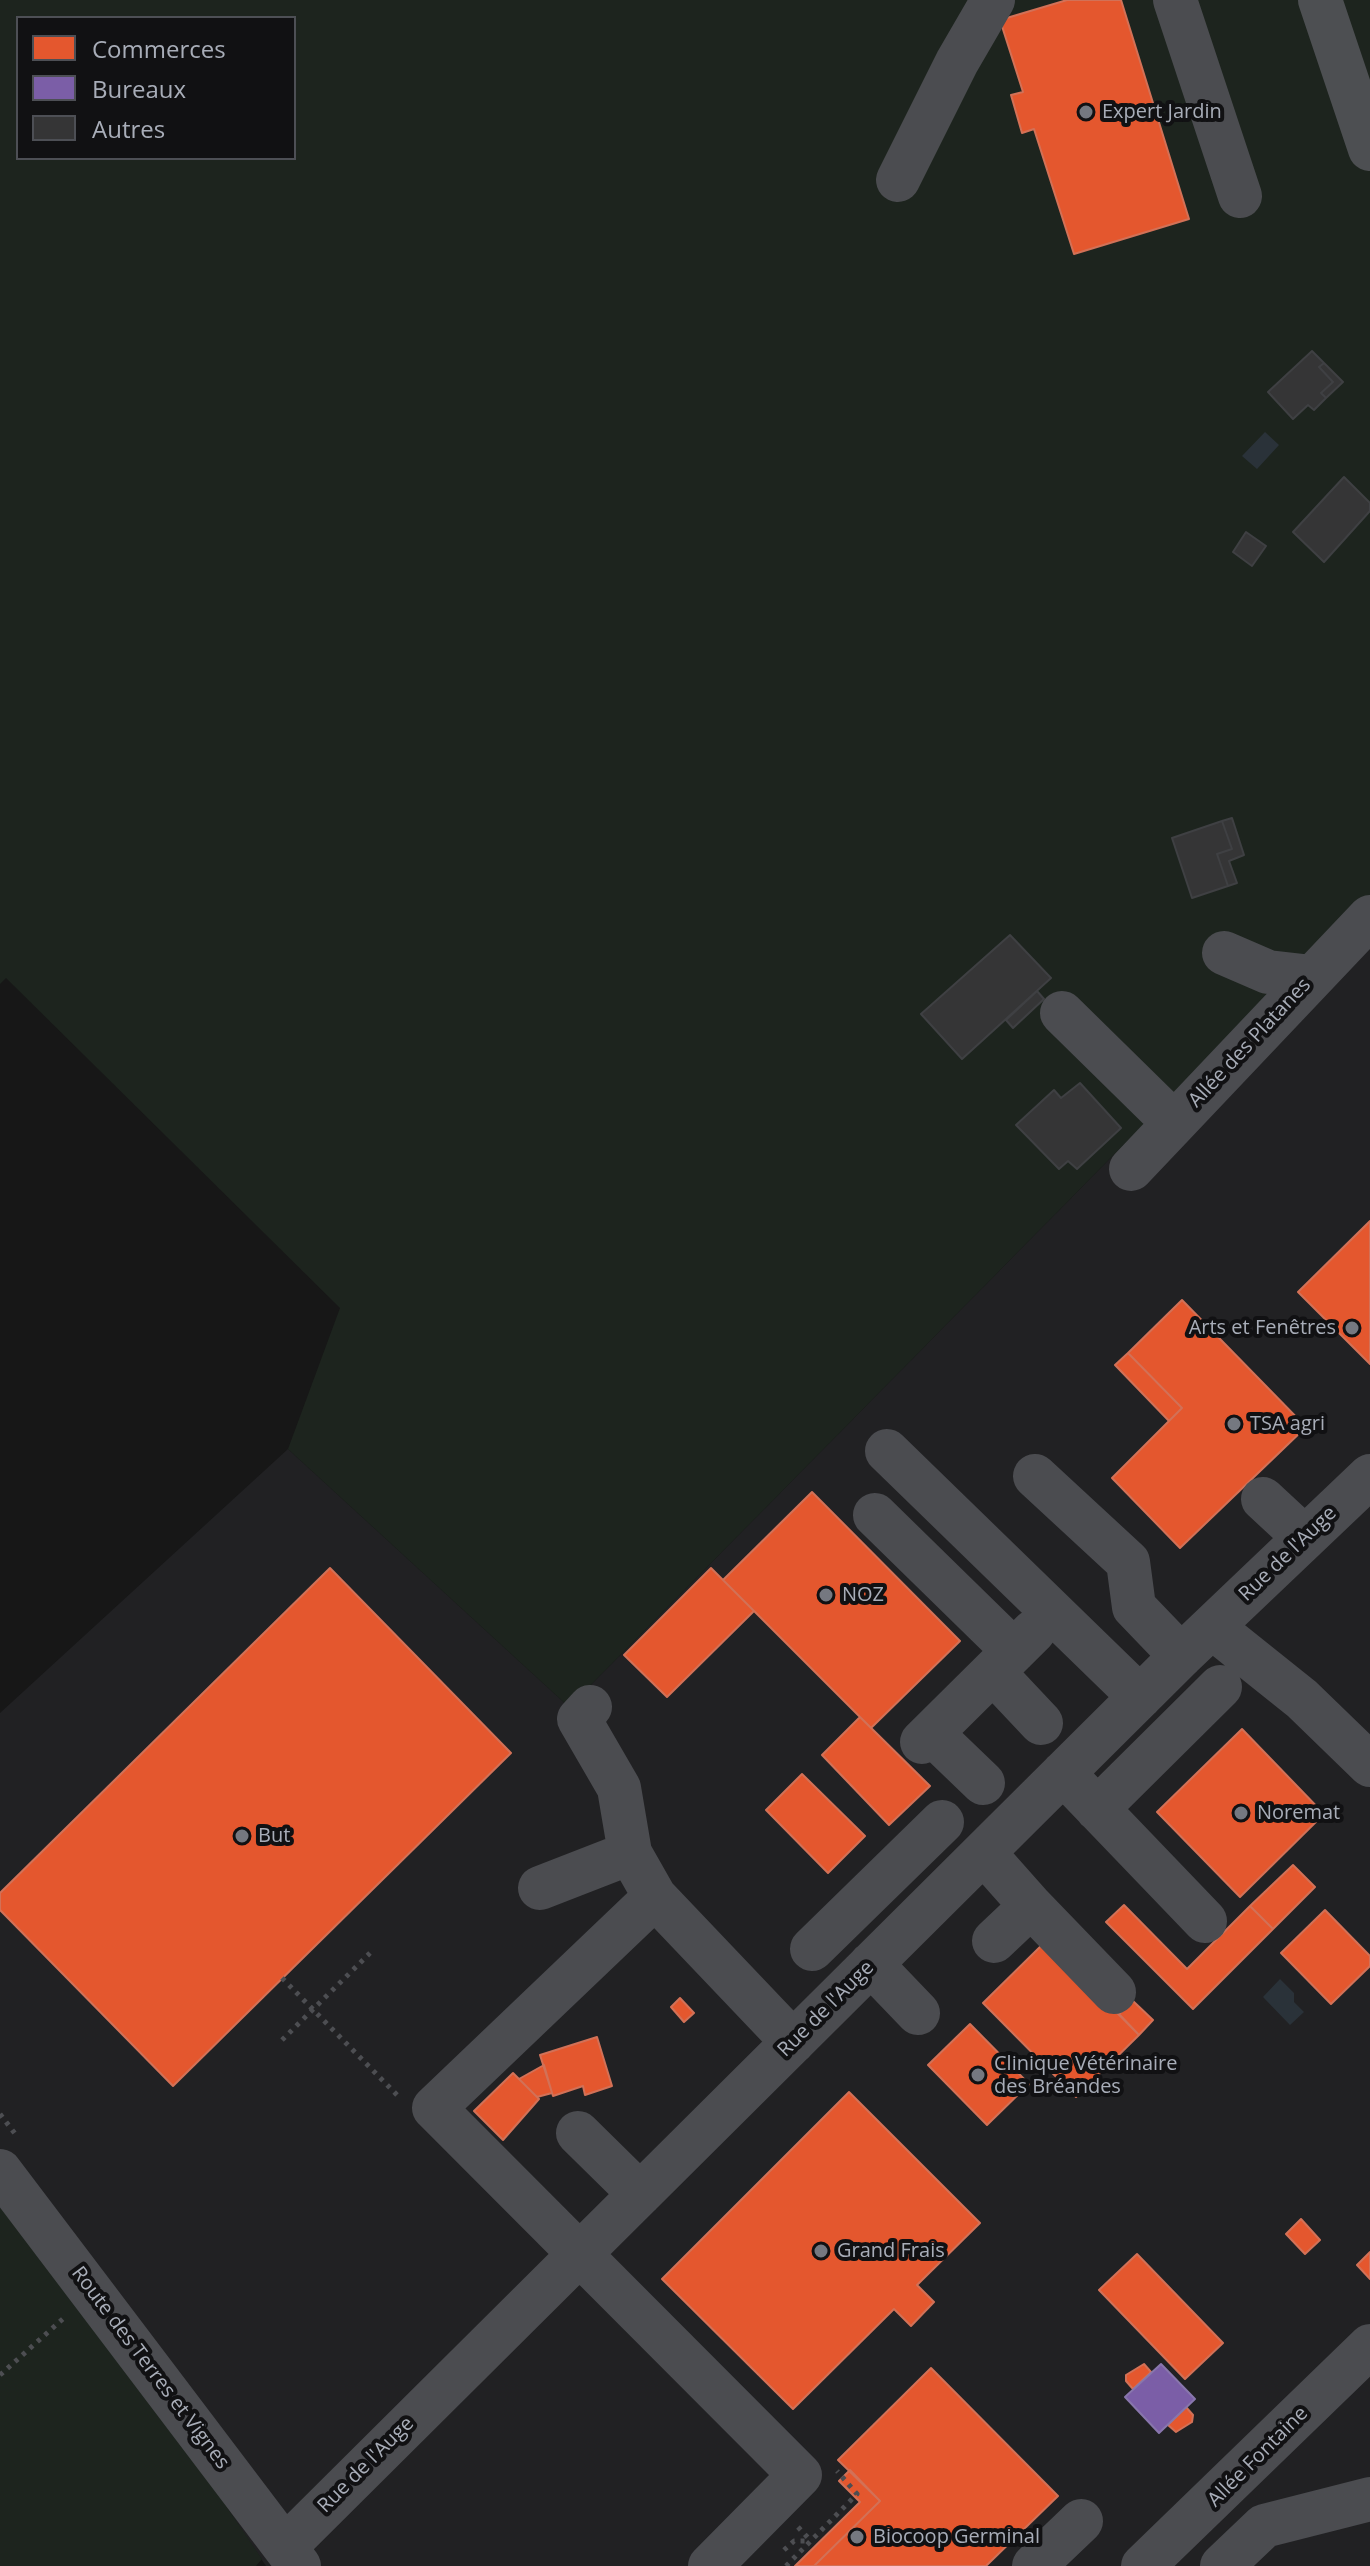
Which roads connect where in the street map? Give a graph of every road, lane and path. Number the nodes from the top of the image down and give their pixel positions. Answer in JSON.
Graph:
{"nodes":[{"id":1,"x":993,"y":0,"type":"edge"},
{"id":2,"x":1175,"y":0,"type":"edge"},
{"id":3,"x":1320,"y":0,"type":"edge"},
{"id":4,"x":1370,"y":149,"type":"edge"},
{"id":5,"x":898,"y":180,"type":"dead end"},
{"id":6,"x":1240,"y":196,"type":"dead end"},
{"id":7,"x":1370,"y":917,"type":"edge"},
{"id":8,"x":1224,"y":953,"type":"dead end"},
{"id":9,"x":1312,"y":977,"type":"junction"},
{"id":10,"x":1062,"y":1013,"type":"dead end"},
{"id":11,"x":1174,"y":1123,"type":"junction"},
{"id":12,"x":1131,"y":1169,"type":"dead end"},
{"id":13,"x":887,"y":1451,"type":"dead end"},
{"id":14,"x":1035,"y":1476,"type":"dead end"},
{"id":15,"x":1370,"y":1476,"type":"edge"},
{"id":16,"x":1263,"y":1499,"type":"dead end"},
{"id":17,"x":875,"y":1515,"type":"dead end"},
{"id":18,"x":1305,"y":1538,"type":"junction"},
{"id":19,"x":1053,"y":1612,"type":"junction"},
{"id":20,"x":1197,"y":1641,"type":"junction"},
{"id":21,"x":1004,"y":1661,"type":"junction"},
{"id":22,"x":1220,"y":1687,"type":"dead end"},
{"id":23,"x":1140,"y":1697,"type":"junction"},
{"id":24,"x":590,"y":1707,"type":"dead end"},
{"id":25,"x":1041,"y":1723,"type":"dead end"},
{"id":26,"x":1370,"y":1765,"type":"edge"},
{"id":27,"x":1063,"y":1773,"type":"junction"},
{"id":28,"x":983,"y":1783,"type":"dead end"},
{"id":29,"x":1097,"y":1809,"type":"junction"},
{"id":30,"x":942,"y":1822,"type":"dead end"},
{"id":31,"x":630,"y":1853,"type":"junction"},
{"id":32,"x":984,"y":1853,"type":"junction"},
{"id":33,"x":540,"y":1888,"type":"dead end"},
{"id":34,"x":655,"y":1897,"type":"junction"},
{"id":35,"x":857,"y":1905,"type":"junction"},
{"id":36,"x":1031,"y":1906,"type":"junction"},
{"id":37,"x":1205,"y":1921,"type":"dead end"},
{"id":38,"x":994,"y":1941,"type":"dead end"},
{"id":39,"x":812,"y":1949,"type":"dead end"},
{"id":40,"x":370,"y":1953,"type":"dead end"},
{"id":41,"x":882,"y":1954,"type":"junction"},
{"id":42,"x":1114,"y":1992,"type":"dead end"},
{"id":43,"x":918,"y":2013,"type":"dead end"},
{"id":44,"x":282,"y":2040,"type":"dead end"},
{"id":45,"x":793,"y":2042,"type":"junction"},
{"id":46,"x":578,"y":2133,"type":"dead end"},
{"id":47,"x":0,"y":2171,"type":"edge"},
{"id":48,"x":640,"y":2194,"type":"junction"},
{"id":49,"x":579,"y":2254,"type":"junction"},
{"id":50,"x":92,"y":2293,"type":"junction"},
{"id":51,"x":1366,"y":2350,"type":"edge"},
{"id":52,"x":0,"y":2375,"type":"edge"},
{"id":53,"x":842,"y":2477,"type":"dead end"},
{"id":54,"x":1370,"y":2499,"type":"edge"},
{"id":55,"x":1081,"y":2521,"type":"dead end"},
{"id":56,"x":801,"y":2529,"type":"dead end"},
{"id":57,"x":811,"y":2541,"type":"junction"},
{"id":58,"x":293,"y":2556,"type":"edge"},
{"id":59,"x":777,"y":2558,"type":"dead end"},
{"id":60,"x":1228,"y":2560,"type":"edge"},
{"id":61,"x":710,"y":2566,"type":"edge"},
{"id":62,"x":786,"y":2566,"type":"edge"},
{"id":63,"x":1034,"y":2566,"type":"edge"},
{"id":64,"x":1143,"y":2566,"type":"edge"}],
"edges":[{"from":1,"to":5,"type":"street"},
{"from":2,"to":6,"type":"street"},
{"from":3,"to":4,"type":"main road"},
{"from":7,"to":9,"type":"street","name":"Allée des Platanes"},
{"from":8,"to":9,"type":"street"},
{"from":9,"to":11,"type":"street","name":"Allée des Platanes"},
{"from":10,"to":11,"type":"street"},
{"from":11,"to":12,"type":"street","name":"Allée des Platanes"},
{"from":13,"to":19,"type":"street"},
{"from":14,"to":20,"type":"street"},
{"from":15,"to":18,"type":"street","name":"Rue de l'Auge"},
{"from":16,"to":18,"type":"street"},
{"from":17,"to":21,"type":"street"},
{"from":18,"to":20,"type":"street","name":"Rue de l'Auge"},
{"from":19,"to":21,"type":"street"},
{"from":19,"to":23,"type":"street"},
{"from":20,"to":23,"type":"street","name":"Rue de l'Auge"},
{"from":20,"to":26,"type":"street"},
{"from":21,"to":25,"type":"street"},
{"from":21,"to":28,"type":"street"},
{"from":22,"to":29,"type":"street"},
{"from":23,"to":27,"type":"street","name":"Rue de l'Auge"},
{"from":24,"to":31,"type":"street"},
{"from":27,"to":29,"type":"street"},
{"from":27,"to":32,"type":"street","name":"Rue de l'Auge"},
{"from":29,"to":37,"type":"street"},
{"from":30,"to":35,"type":"street"},
{"from":31,"to":33,"type":"street"},
{"from":31,"to":34,"type":"street"},
{"from":32,"to":36,"type":"street"},
{"from":32,"to":41,"type":"street","name":"Rue de l'Auge"},
{"from":34,"to":45,"type":"street"},
{"from":34,"to":49,"type":"street"},
{"from":35,"to":39,"type":"street"},
{"from":35,"to":41,"type":"street"},
{"from":36,"to":38,"type":"street"},
{"from":36,"to":42,"type":"street"},
{"from":40,"to":44,"type":"path"},
{"from":41,"to":43,"type":"street"},
{"from":41,"to":45,"type":"street","name":"Rue de l'Auge"},
{"from":45,"to":48,"type":"street","name":"Rue de l'Auge"},
{"from":46,"to":48,"type":"street"},
{"from":47,"to":50,"type":"street","name":"Route des Terres et Vignes"},
{"from":48,"to":49,"type":"street","name":"Rue de l'Auge"},
{"from":49,"to":58,"type":"street","name":"Rue de l'Auge"},
{"from":49,"to":61,"type":"street"},
{"from":50,"to":52,"type":"path"},
{"from":50,"to":58,"type":"street","name":"Route des Terres et Vignes"},
{"from":51,"to":64,"type":"street","name":"Allée Fontaine"},
{"from":53,"to":57,"type":"path"},
{"from":54,"to":60,"type":"street"},
{"from":55,"to":63,"type":"street"},
{"from":56,"to":57,"type":"path"},
{"from":57,"to":59,"type":"path"},
{"from":57,"to":62,"type":"path"}]}
